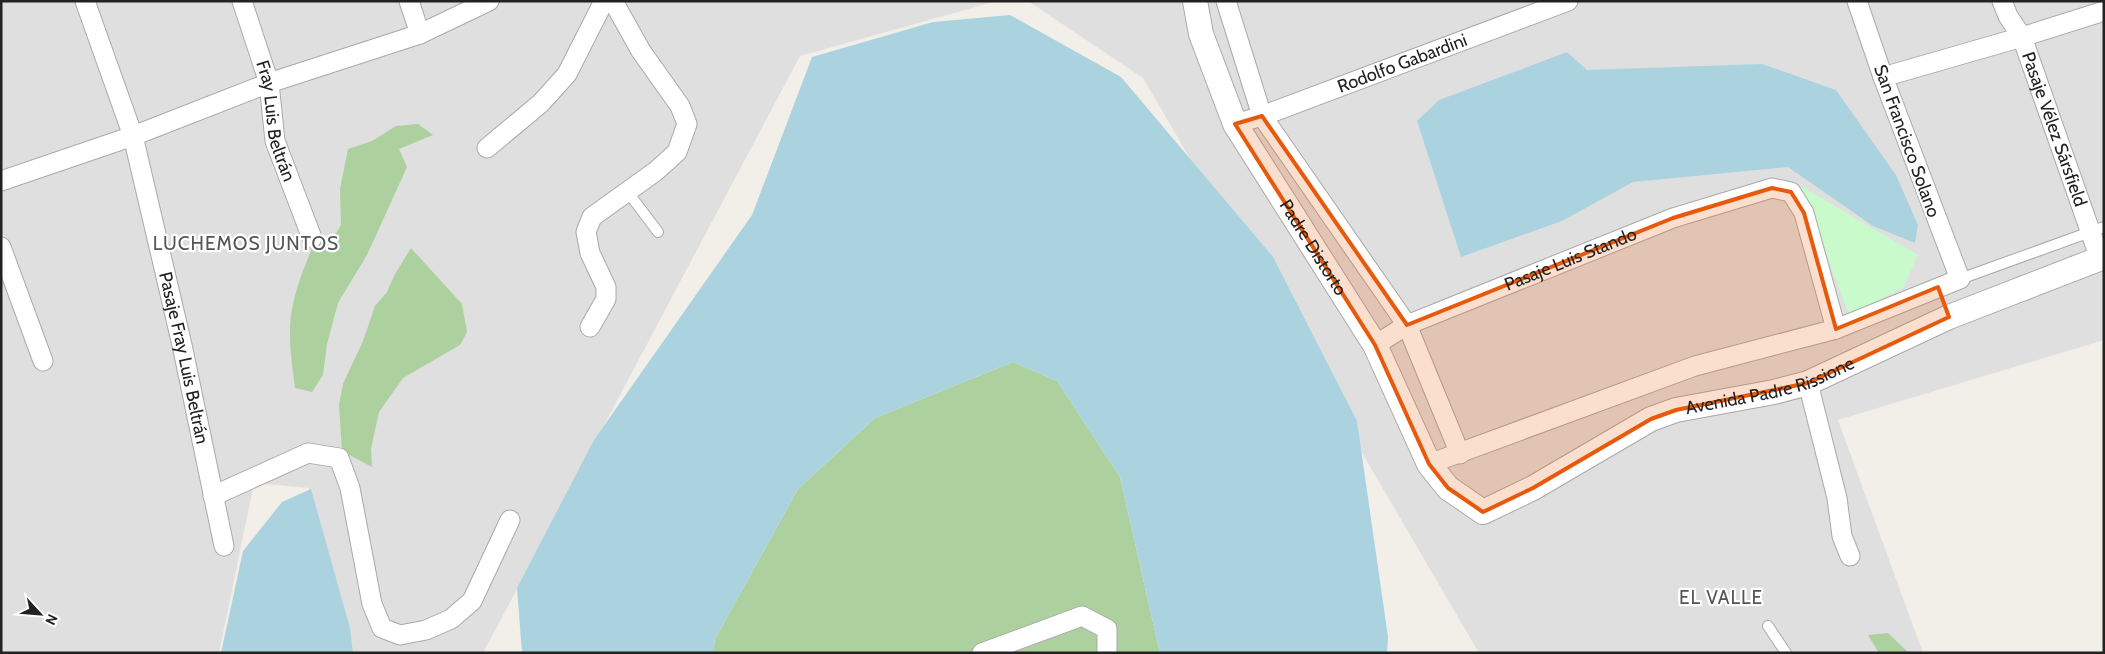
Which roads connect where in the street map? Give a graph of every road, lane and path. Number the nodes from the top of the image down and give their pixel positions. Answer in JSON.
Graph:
{"nodes":[{"id":1,"x":85,"y":1,"type":"edge"},
{"id":2,"x":242,"y":1,"type":"edge"},
{"id":3,"x":409,"y":1,"type":"edge"},
{"id":4,"x":489,"y":1,"type":"edge"},
{"id":5,"x":604,"y":1,"type":"edge"},
{"id":6,"x":613,"y":1,"type":"edge"},
{"id":7,"x":1195,"y":1,"type":"edge"},
{"id":8,"x":1226,"y":1,"type":"edge"},
{"id":9,"x":1568,"y":1,"type":"edge"},
{"id":10,"x":1857,"y":1,"type":"edge"},
{"id":11,"x":2002,"y":1,"type":"edge"},
{"id":12,"x":1529,"y":8,"type":"edge"},
{"id":13,"x":2104,"y":11,"type":"edge"},
{"id":14,"x":420,"y":34,"type":"junction"},
{"id":15,"x":2022,"y":37,"type":"junction"},
{"id":16,"x":1883,"y":77,"type":"junction"},
{"id":17,"x":269,"y":83,"type":"junction"},
{"id":18,"x":1262,"y":116,"type":"junction"},
{"id":19,"x":1235,"y":124,"type":"junction"},
{"id":20,"x":133,"y":136,"type":"junction"},
{"id":21,"x":487,"y":148,"type":"dead end"},
{"id":22,"x":1,"y":181,"type":"edge"},
{"id":23,"x":627,"y":190,"type":"junction"},
{"id":24,"x":2097,"y":229,"type":"edge"},
{"id":25,"x":658,"y":232,"type":"dead end"},
{"id":26,"x":312,"y":238,"type":"dead end"},
{"id":27,"x":1,"y":247,"type":"edge"},
{"id":28,"x":2102,"y":258,"type":"edge"},
{"id":29,"x":1960,"y":279,"type":"junction"},
{"id":30,"x":1938,"y":287,"type":"junction"},
{"id":31,"x":1949,"y":317,"type":"junction"},
{"id":32,"x":1407,"y":325,"type":"junction"},
{"id":33,"x":590,"y":327,"type":"dead end"},
{"id":34,"x":1836,"y":330,"type":"junction"},
{"id":35,"x":1375,"y":345,"type":"junction"},
{"id":36,"x":43,"y":360,"type":"dead end"},
{"id":37,"x":1808,"y":383,"type":"junction"},
{"id":38,"x":1460,"y":454,"type":"junction"},
{"id":39,"x":1428,"y":464,"type":"junction"},
{"id":40,"x":1448,"y":488,"type":"joint"},
{"id":41,"x":213,"y":496,"type":"junction"},
{"id":42,"x":510,"y":520,"type":"dead end"},
{"id":43,"x":224,"y":546,"type":"dead end"},
{"id":44,"x":1850,"y":556,"type":"dead end"},
{"id":45,"x":1768,"y":626,"type":"dead end"},
{"id":46,"x":982,"y":653,"type":"edge"},
{"id":47,"x":1107,"y":653,"type":"edge"},
{"id":48,"x":1786,"y":653,"type":"edge"}],
"edges":[{"from":1,"to":20,"type":"street","name":"Pasaje Fray Luis Beltrán"},
{"from":2,"to":17,"type":"street","name":"Fray Luis Beltrán"},
{"from":3,"to":14,"type":"street"},
{"from":4,"to":14,"type":"street"},
{"from":5,"to":21,"type":"street"},
{"from":6,"to":23,"type":"street"},
{"from":7,"to":19,"type":"street","name":"Padre Distorto"},
{"from":8,"to":18,"type":"street","name":"Padre Distorto"},
{"from":9,"to":12,"type":"street","name":"Rodolfo Gabardini"},
{"from":10,"to":16,"type":"street","name":"San Francisco Solano"},
{"from":11,"to":15,"type":"street","name":"Pasaje Vélez Sársfield"},
{"from":12,"to":18,"type":"street","name":"Rodolfo Gabardini"},
{"from":13,"to":15,"type":"street"},
{"from":14,"to":17,"type":"street"},
{"from":15,"to":16,"type":"street"},
{"from":15,"to":24,"type":"street","name":"Pasaje Vélez Sársfield"},
{"from":16,"to":29,"type":"street","name":"San Francisco Solano"},
{"from":17,"to":20,"type":"street"},
{"from":17,"to":26,"type":"street","name":"Fray Luis Beltrán"},
{"from":18,"to":19,"type":"street","name":"Rodolfo Gabardini"},
{"from":18,"to":32,"type":"street","name":"Padre Distorto"},
{"from":19,"to":35,"type":"street","name":"Padre Distorto"},
{"from":20,"to":22,"type":"street"},
{"from":20,"to":41,"type":"street","name":"Pasaje Fray Luis Beltrán"},
{"from":23,"to":25,"type":"lane"},
{"from":23,"to":33,"type":"street"},
{"from":24,"to":28,"type":"street","name":"Pasaje Vélez Sársfield"},
{"from":24,"to":29,"type":"lane"},
{"from":27,"to":36,"type":"street"},
{"from":28,"to":31,"type":"street","name":"Avenida Padre Rissione"},
{"from":29,"to":30,"type":"street","name":"Avenida Padre Rissione"},
{"from":30,"to":31,"type":"street"},
{"from":30,"to":34,"type":"street","name":"Avenida Padre Rissione"},
{"from":31,"to":37,"type":"street","name":"Avenida Padre Rissione"},
{"from":32,"to":34,"type":"street","name":"Pasaje Luis Stando"},
{"from":32,"to":35,"type":"street","name":"Pasaje Luis Stando"},
{"from":32,"to":38,"type":"street","name":"Padre Distorto"},
{"from":34,"to":38,"type":"street","name":"Avenida Padre Rissione"},
{"from":35,"to":39,"type":"street","name":"Padre Distorto"},
{"from":37,"to":40,"type":"street","name":"Avenida Padre Rissione"},
{"from":37,"to":44,"type":"street"},
{"from":38,"to":39,"type":"street","name":"Avenida Padre Rissione"},
{"from":39,"to":40,"type":"street","name":"Padre Distorto"},
{"from":41,"to":42,"type":"street"},
{"from":41,"to":43,"type":"street","name":"Pasaje Fray Luis Beltrán"},
{"from":45,"to":48,"type":"lane"},
{"from":46,"to":47,"type":"street"}]}
